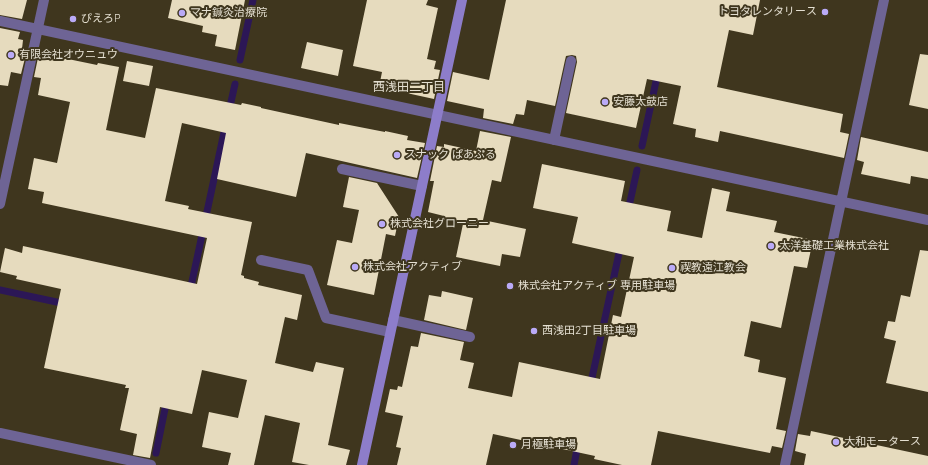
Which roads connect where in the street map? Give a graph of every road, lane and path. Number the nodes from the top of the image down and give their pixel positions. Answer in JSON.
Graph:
{"nodes":[{"id":1,"x":44,"y":0,"type":"edge"},
{"id":2,"x":462,"y":0,"type":"edge"},
{"id":3,"x":884,"y":0,"type":"edge"},
{"id":4,"x":0,"y":21,"type":"edge"},
{"id":5,"x":38,"y":29,"type":"junction"},
{"id":6,"x":571,"y":61,"type":"dead end"},
{"id":7,"x":437,"y":115,"type":"junction"},
{"id":8,"x":554,"y":140,"type":"junction"},
{"id":9,"x":342,"y":169,"type":"dead end"},
{"id":10,"x":422,"y":186,"type":"junction"},
{"id":11,"x":841,"y":202,"type":"junction"},
{"id":12,"x":0,"y":204,"type":"edge"},
{"id":13,"x":928,"y":220,"type":"edge"},
{"id":14,"x":261,"y":260,"type":"dead end"},
{"id":15,"x":393,"y":320,"type":"junction"},
{"id":16,"x":390,"y":332,"type":"junction"},
{"id":17,"x":470,"y":337,"type":"dead end"},
{"id":18,"x":0,"y":433,"type":"edge"},
{"id":19,"x":151,"y":465,"type":"edge"},
{"id":20,"x":362,"y":465,"type":"edge"},
{"id":21,"x":785,"y":465,"type":"edge"}],
"edges":[{"from":1,"to":5,"type":"street"},
{"from":2,"to":7,"type":"street"},
{"from":3,"to":11,"type":"street"},
{"from":4,"to":5,"type":"street"},
{"from":5,"to":7,"type":"street"},
{"from":5,"to":12,"type":"street"},
{"from":6,"to":8,"type":"street"},
{"from":7,"to":8,"type":"street"},
{"from":7,"to":10,"type":"street"},
{"from":8,"to":11,"type":"street"},
{"from":9,"to":10,"type":"street"},
{"from":10,"to":15,"type":"street"},
{"from":11,"to":13,"type":"street"},
{"from":11,"to":21,"type":"street"},
{"from":14,"to":16,"type":"street"},
{"from":15,"to":16,"type":"street"},
{"from":15,"to":17,"type":"street"},
{"from":16,"to":20,"type":"street"},
{"from":18,"to":19,"type":"street"}]}
